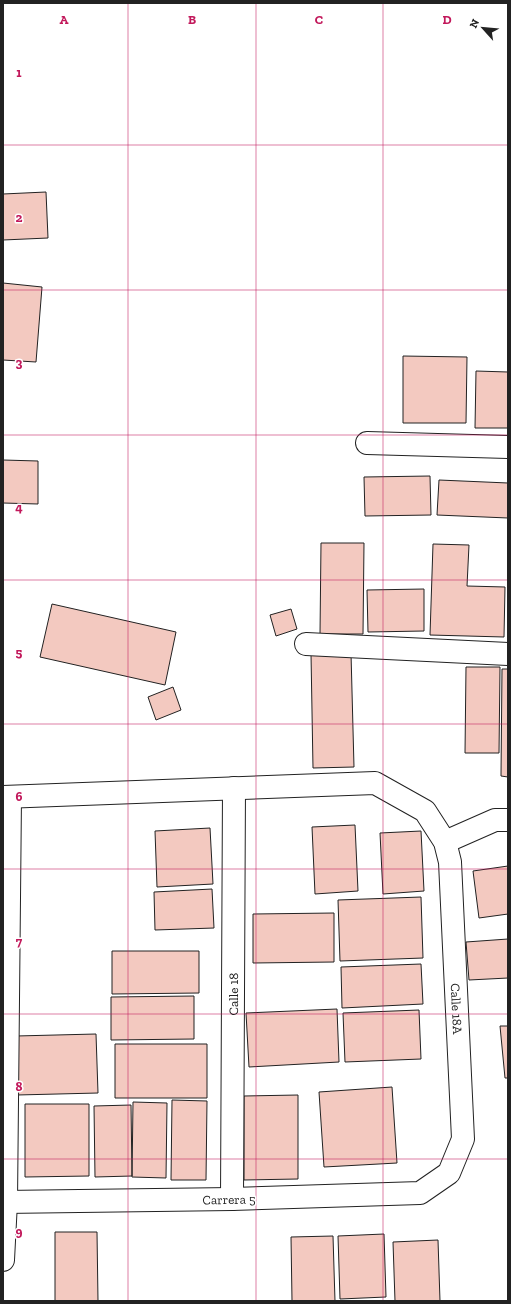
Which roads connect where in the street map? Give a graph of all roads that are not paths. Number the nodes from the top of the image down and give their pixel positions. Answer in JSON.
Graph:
{"nodes":[{"id":1,"x":367,"y":443,"type":"dead end"},
{"id":2,"x":508,"y":447,"type":"edge"},
{"id":3,"x":306,"y":644,"type":"dead end"},
{"id":4,"x":508,"y":654,"type":"edge"},
{"id":5,"x":234,"y":788,"type":"junction"},
{"id":6,"x":6,"y":797,"type":"edge"},
{"id":7,"x":508,"y":820,"type":"edge"},
{"id":8,"x":445,"y":842,"type":"junction"},
{"id":9,"x":449,"y":1173,"type":"joint"},
{"id":10,"x":232,"y":1199,"type":"junction"},
{"id":11,"x":5,"y":1202,"type":"edge"},
{"id":12,"x":3,"y":1260,"type":"edge"}],
"edges":[{"from":1,"to":2,"type":"street"},
{"from":3,"to":4,"type":"street"},
{"from":5,"to":6,"type":"street","name":"Calle 18A"},
{"from":5,"to":8,"type":"street","name":"Calle 18A"},
{"from":5,"to":10,"type":"street","name":"Calle 18"},
{"from":6,"to":11,"type":"street"},
{"from":7,"to":8,"type":"street"},
{"from":8,"to":9,"type":"street","name":"Calle 18A"},
{"from":9,"to":10,"type":"street","name":"Carrera 5"},
{"from":10,"to":11,"type":"street","name":"Carrera 5"},
{"from":11,"to":12,"type":"street"}]}
